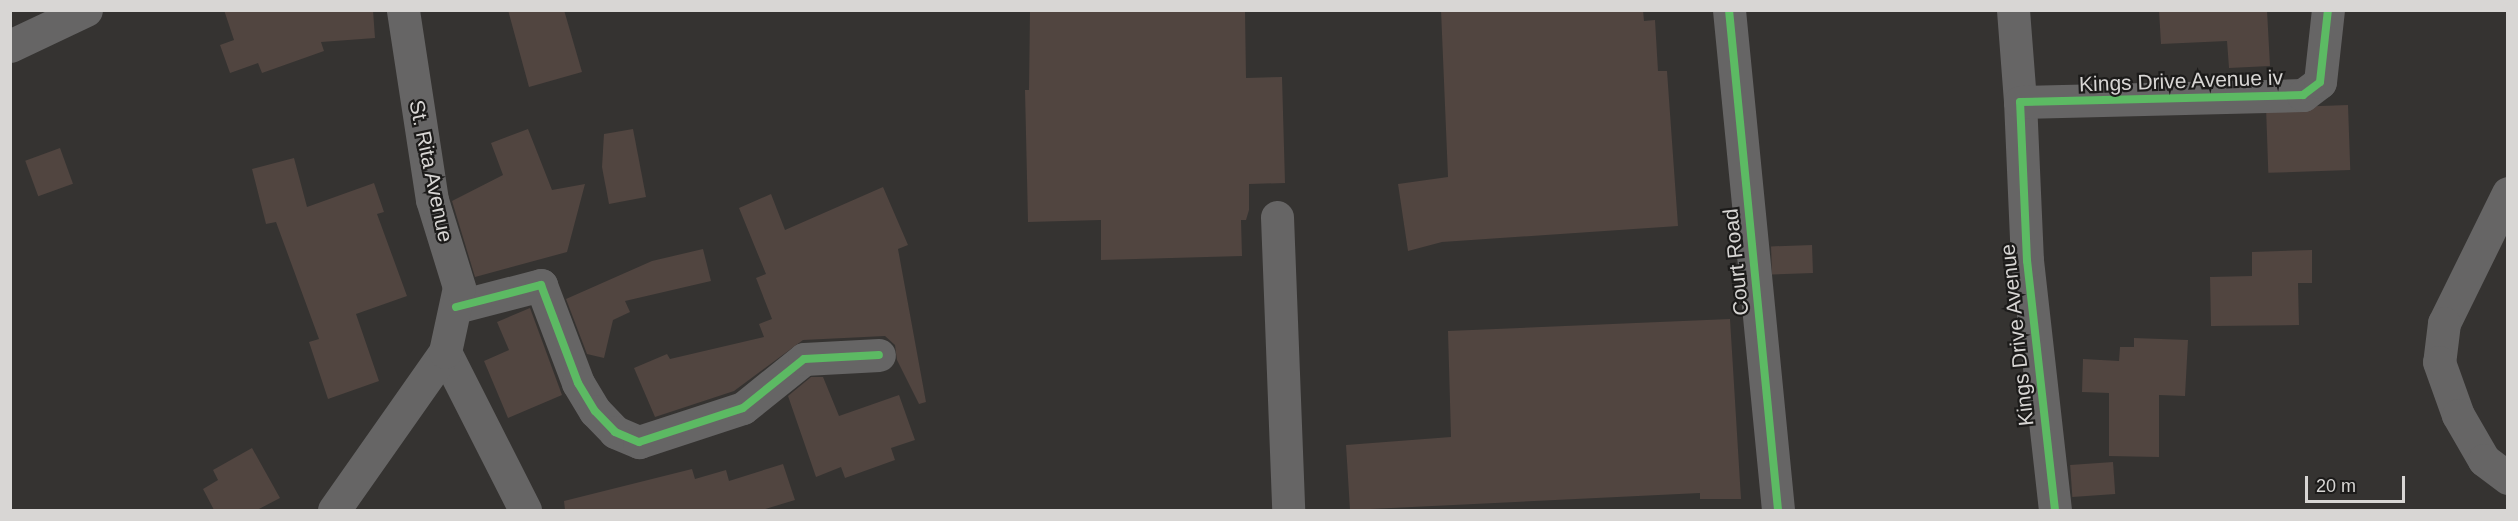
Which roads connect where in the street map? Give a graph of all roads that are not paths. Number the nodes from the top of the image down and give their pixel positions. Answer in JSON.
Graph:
{"nodes":[{"id":1,"x":86,"y":10,"type":"edge"},
{"id":2,"x":403,"y":10,"type":"edge"},
{"id":3,"x":1729,"y":10,"type":"edge"},
{"id":4,"x":2013,"y":10,"type":"edge"},
{"id":5,"x":2328,"y":10,"type":"edge"},
{"id":6,"x":10,"y":46,"type":"edge"},
{"id":7,"x":2020,"y":102,"type":"junction"},
{"id":8,"x":2508,"y":193,"type":"edge"},
{"id":9,"x":1276,"y":217,"type":"dead end"},
{"id":10,"x":456,"y":307,"type":"junction"},
{"id":11,"x":445,"y":352,"type":"junction"},
{"id":12,"x":879,"y":355,"type":"dead end"},
{"id":13,"x":2508,"y":478,"type":"edge"},
{"id":14,"x":335,"y":510,"type":"edge"},
{"id":15,"x":525,"y":510,"type":"edge"},
{"id":16,"x":1288,"y":510,"type":"edge"},
{"id":17,"x":1778,"y":510,"type":"edge"},
{"id":18,"x":2055,"y":510,"type":"edge"}],
"edges":[{"from":1,"to":6,"type":"street"},
{"from":2,"to":10,"type":"street","name":"St. Rita Avenue"},
{"from":3,"to":17,"type":"street","name":"Court Road"},
{"from":4,"to":7,"type":"street"},
{"from":5,"to":7,"type":"street","name":"Kings Drive Avenue iv"},
{"from":7,"to":18,"type":"street","name":"Kings Drive Avenue"},
{"from":8,"to":13,"type":"street"},
{"from":9,"to":16,"type":"street"},
{"from":10,"to":11,"type":"street","name":"St. Rita Avenue"},
{"from":10,"to":12,"type":"street"},
{"from":11,"to":14,"type":"street","name":"St. Rita Avenue"},
{"from":11,"to":15,"type":"street"}]}
